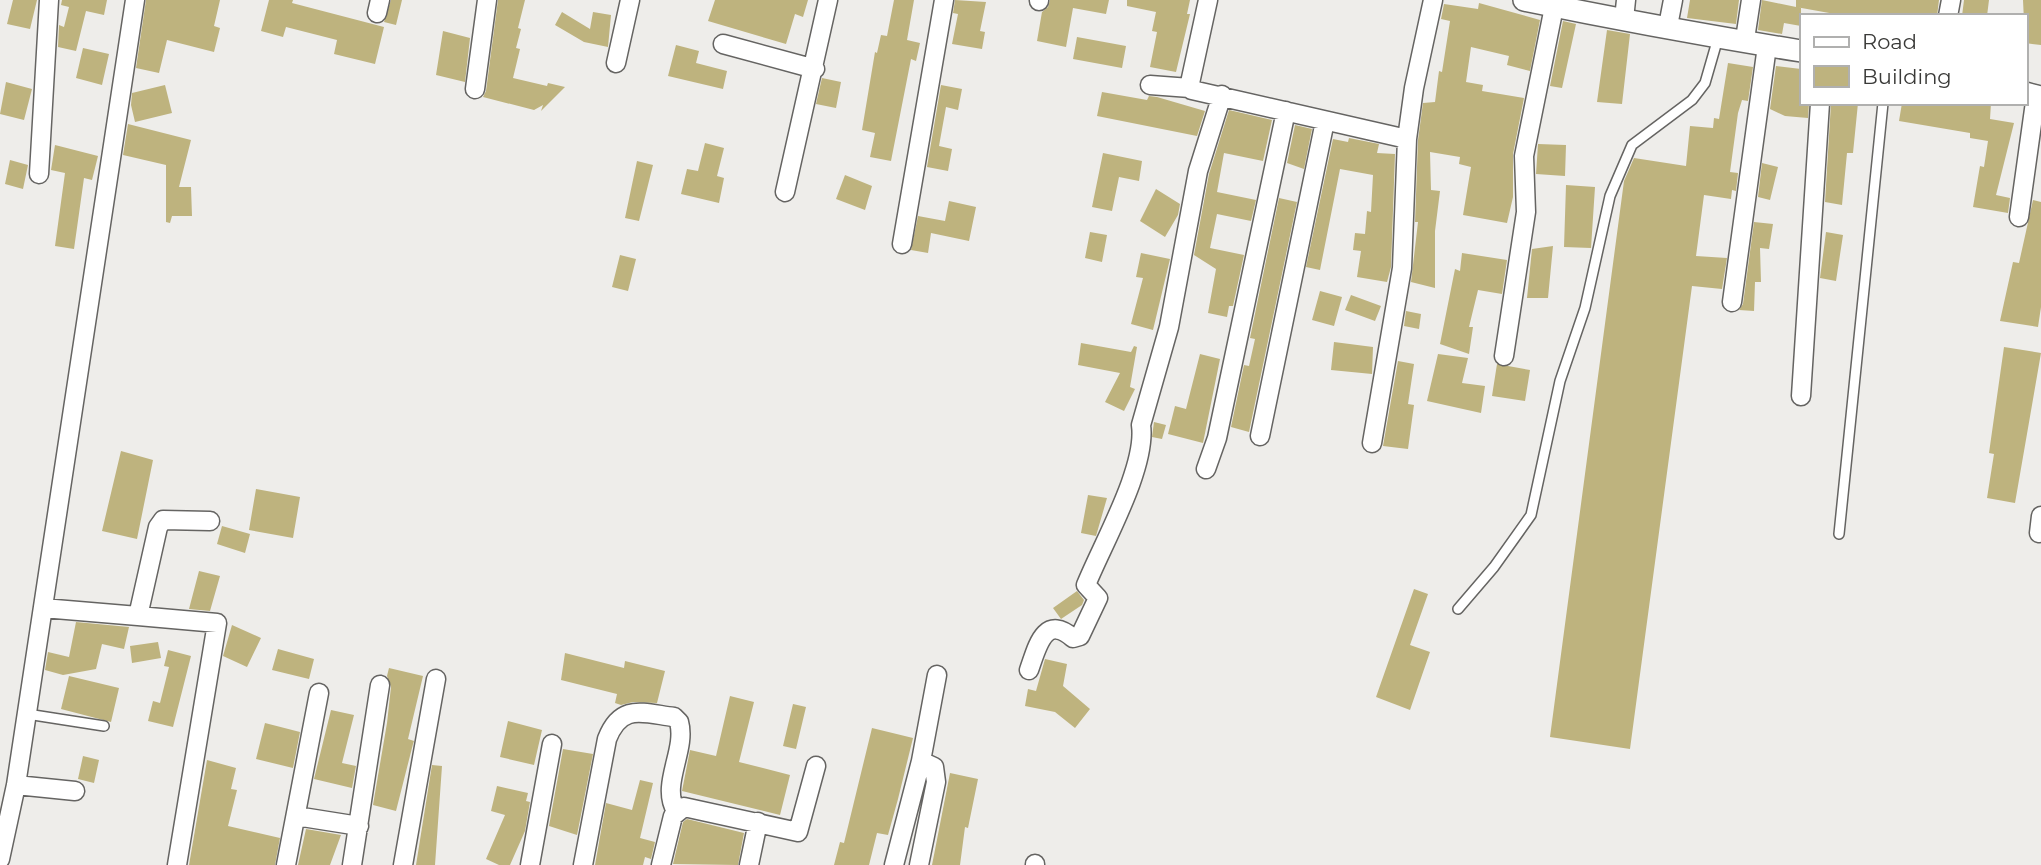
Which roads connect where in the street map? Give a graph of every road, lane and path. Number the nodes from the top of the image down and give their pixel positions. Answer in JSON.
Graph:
{"nodes":[{"id":1,"x":49,"y":0,"type":"edge"},
{"id":2,"x":135,"y":0,"type":"edge"},
{"id":3,"x":486,"y":0,"type":"edge"},
{"id":4,"x":630,"y":0,"type":"edge"},
{"id":5,"x":828,"y":0,"type":"edge"},
{"id":6,"x":944,"y":0,"type":"edge"},
{"id":7,"x":1209,"y":0,"type":"edge"},
{"id":8,"x":1433,"y":0,"type":"edge"},
{"id":9,"x":1673,"y":0,"type":"edge"},
{"id":10,"x":1751,"y":0,"type":"edge"},
{"id":11,"x":1541,"y":3,"type":"edge"},
{"id":12,"x":1625,"y":10,"type":"edge"},
{"id":13,"x":1668,"y":26,"type":"junction"},
{"id":14,"x":1718,"y":38,"type":"junction"},
{"id":15,"x":1745,"y":39,"type":"junction"},
{"id":16,"x":723,"y":44,"type":"dead end"},
{"id":17,"x":1767,"y":46,"type":"junction"},
{"id":18,"x":1800,"y":51,"type":"edge"},
{"id":19,"x":617,"y":63,"type":"dead end"},
{"id":20,"x":815,"y":69,"type":"junction"},
{"id":21,"x":1150,"y":85,"type":"dead end"},
{"id":22,"x":1190,"y":88,"type":"junction"},
{"id":23,"x":475,"y":89,"type":"dead end"},
{"id":24,"x":1222,"y":95,"type":"junction"},
{"id":25,"x":2034,"y":95,"type":"edge"},
{"id":26,"x":1820,"y":105,"type":"edge"},
{"id":27,"x":1883,"y":105,"type":"edge"},
{"id":28,"x":1286,"y":111,"type":"junction"},
{"id":29,"x":1325,"y":121,"type":"junction"},
{"id":30,"x":1407,"y":139,"type":"junction"},
{"id":31,"x":39,"y":174,"type":"dead end"},
{"id":32,"x":785,"y":192,"type":"dead end"},
{"id":33,"x":2019,"y":217,"type":"dead end"},
{"id":34,"x":902,"y":244,"type":"dead end"},
{"id":35,"x":1732,"y":302,"type":"dead end"},
{"id":36,"x":1504,"y":356,"type":"dead end"},
{"id":37,"x":1801,"y":396,"type":"dead end"},
{"id":38,"x":1261,"y":436,"type":"dead end"},
{"id":39,"x":1373,"y":443,"type":"dead end"},
{"id":40,"x":1206,"y":469,"type":"dead end"},
{"id":41,"x":210,"y":521,"type":"dead end"},
{"id":42,"x":1839,"y":534,"type":"dead end"},
{"id":43,"x":43,"y":608,"type":"junction"},
{"id":44,"x":1458,"y":609,"type":"dead end"},
{"id":45,"x":138,"y":615,"type":"junction"},
{"id":46,"x":1029,"y":670,"type":"dead end"},
{"id":47,"x":937,"y":675,"type":"dead end"},
{"id":48,"x":436,"y":679,"type":"dead end"},
{"id":49,"x":380,"y":685,"type":"dead end"},
{"id":50,"x":319,"y":693,"type":"dead end"},
{"id":51,"x":26,"y":713,"type":"junction"},
{"id":52,"x":104,"y":726,"type":"dead end"},
{"id":53,"x":552,"y":744,"type":"dead end"},
{"id":54,"x":921,"y":761,"type":"junction"},
{"id":55,"x":817,"y":766,"type":"dead end"},
{"id":56,"x":16,"y":785,"type":"junction"},
{"id":57,"x":75,"y":791,"type":"dead end"},
{"id":58,"x":676,"y":811,"type":"junction"},
{"id":59,"x":296,"y":816,"type":"junction"},
{"id":60,"x":758,"y":822,"type":"junction"},
{"id":61,"x":359,"y":826,"type":"junction"},
{"id":62,"x":0,"y":859,"type":"edge"},
{"id":63,"x":177,"y":865,"type":"edge"},
{"id":64,"x":286,"y":865,"type":"edge"},
{"id":65,"x":352,"y":865,"type":"edge"},
{"id":66,"x":403,"y":865,"type":"edge"},
{"id":67,"x":530,"y":865,"type":"edge"},
{"id":68,"x":583,"y":865,"type":"edge"},
{"id":69,"x":661,"y":865,"type":"edge"},
{"id":70,"x":749,"y":865,"type":"edge"},
{"id":71,"x":894,"y":865,"type":"edge"},
{"id":72,"x":919,"y":865,"type":"edge"}],
"edges":[{"from":1,"to":31,"type":"street"},
{"from":2,"to":43,"type":"street"},
{"from":3,"to":23,"type":"street"},
{"from":4,"to":19,"type":"street"},
{"from":5,"to":20,"type":"street"},
{"from":6,"to":34,"type":"street"},
{"from":7,"to":22,"type":"street"},
{"from":8,"to":30,"type":"street"},
{"from":9,"to":13,"type":"street"},
{"from":10,"to":15,"type":"street"},
{"from":11,"to":12,"type":"street"},
{"from":11,"to":36,"type":"street"},
{"from":12,"to":13,"type":"street"},
{"from":13,"to":14,"type":"street"},
{"from":14,"to":15,"type":"street"},
{"from":14,"to":44,"type":"lane"},
{"from":15,"to":17,"type":"street"},
{"from":16,"to":20,"type":"street"},
{"from":17,"to":18,"type":"street"},
{"from":17,"to":35,"type":"street"},
{"from":20,"to":32,"type":"street"},
{"from":21,"to":22,"type":"street"},
{"from":22,"to":24,"type":"street"},
{"from":24,"to":28,"type":"street"},
{"from":24,"to":46,"type":"street"},
{"from":25,"to":33,"type":"street"},
{"from":26,"to":37,"type":"street"},
{"from":27,"to":42,"type":"lane"},
{"from":28,"to":29,"type":"street"},
{"from":28,"to":40,"type":"street"},
{"from":29,"to":30,"type":"street"},
{"from":29,"to":38,"type":"street"},
{"from":30,"to":39,"type":"street"},
{"from":41,"to":45,"type":"street"},
{"from":43,"to":45,"type":"street"},
{"from":43,"to":51,"type":"street"},
{"from":45,"to":63,"type":"street"},
{"from":47,"to":54,"type":"street"},
{"from":48,"to":66,"type":"street"},
{"from":49,"to":61,"type":"street"},
{"from":50,"to":59,"type":"street"},
{"from":51,"to":52,"type":"lane"},
{"from":51,"to":56,"type":"street"},
{"from":53,"to":67,"type":"street"},
{"from":54,"to":71,"type":"street"},
{"from":54,"to":72,"type":"street"},
{"from":55,"to":60,"type":"street"},
{"from":56,"to":57,"type":"street"},
{"from":56,"to":62,"type":"street"},
{"from":58,"to":60,"type":"street"},
{"from":58,"to":68,"type":"street"},
{"from":58,"to":69,"type":"street"},
{"from":59,"to":61,"type":"street"},
{"from":59,"to":64,"type":"street"},
{"from":60,"to":70,"type":"street"},
{"from":61,"to":65,"type":"street"}]}
